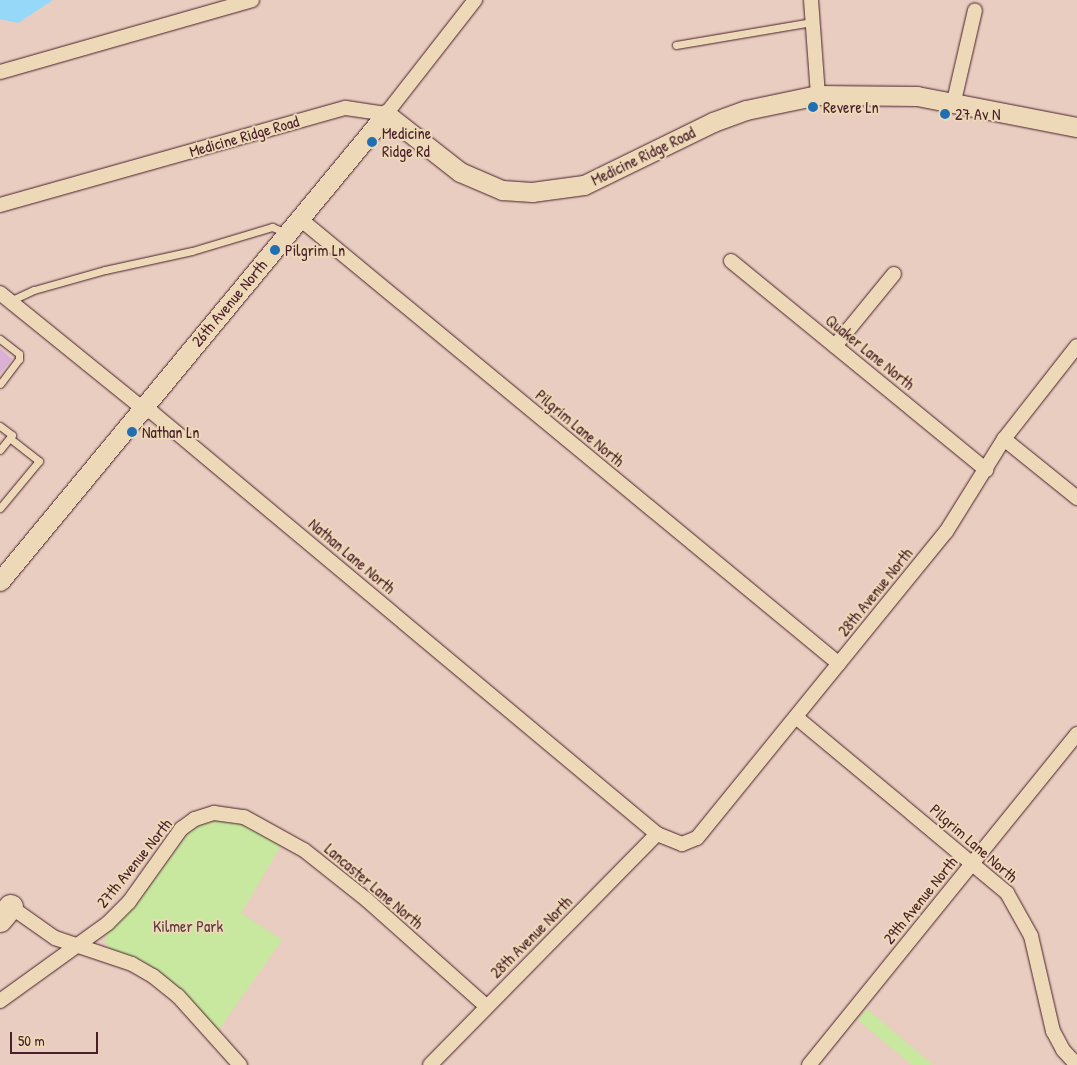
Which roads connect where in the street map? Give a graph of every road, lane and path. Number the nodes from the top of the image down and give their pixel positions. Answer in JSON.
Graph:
{"nodes":[{"id":1,"x":252,"y":0,"type":"edge"},
{"id":2,"x":476,"y":0,"type":"edge"},
{"id":3,"x":811,"y":0,"type":"edge"},
{"id":4,"x":975,"y":10,"type":"dead end"},
{"id":5,"x":812,"y":22,"type":"junction"},
{"id":6,"x":676,"y":45,"type":"dead end"},
{"id":7,"x":0,"y":72,"type":"edge"},
{"id":8,"x":818,"y":95,"type":"junction"},
{"id":9,"x":954,"y":101,"type":"junction"},
{"id":10,"x":386,"y":114,"type":"junction"},
{"id":11,"x":1077,"y":127,"type":"edge"},
{"id":12,"x":0,"y":205,"type":"edge"},
{"id":13,"x":299,"y":218,"type":"junction"},
{"id":14,"x":287,"y":233,"type":"junction"},
{"id":15,"x":731,"y":262,"type":"dead end"},
{"id":16,"x":894,"y":274,"type":"dead end"},
{"id":17,"x":5,"y":297,"type":"edge"},
{"id":18,"x":0,"y":338,"type":"edge"},
{"id":19,"x":836,"y":346,"type":"junction"},
{"id":20,"x":1077,"y":346,"type":"edge"},
{"id":21,"x":0,"y":384,"type":"edge"},
{"id":22,"x":142,"y":408,"type":"junction"},
{"id":23,"x":0,"y":426,"type":"edge"},
{"id":24,"x":10,"y":438,"type":"junction"},
{"id":25,"x":1004,"y":439,"type":"junction"},
{"id":26,"x":0,"y":450,"type":"edge"},
{"id":27,"x":986,"y":470,"type":"junction"},
{"id":28,"x":1077,"y":498,"type":"edge"},
{"id":29,"x":0,"y":508,"type":"edge"},
{"id":30,"x":0,"y":581,"type":"edge"},
{"id":31,"x":839,"y":664,"type":"junction"},
{"id":32,"x":796,"y":717,"type":"junction"},
{"id":33,"x":1077,"y":734,"type":"edge"},
{"id":34,"x":227,"y":814,"type":"joint"},
{"id":35,"x":657,"y":834,"type":"junction"},
{"id":36,"x":682,"y":844,"type":"joint"},
{"id":37,"x":973,"y":863,"type":"junction"},
{"id":38,"x":4,"y":908,"type":"edge"},
{"id":39,"x":78,"y":947,"type":"junction"},
{"id":40,"x":0,"y":1001,"type":"edge"},
{"id":41,"x":486,"y":1006,"type":"junction"},
{"id":42,"x":240,"y":1065,"type":"edge"},
{"id":43,"x":430,"y":1065,"type":"edge"},
{"id":44,"x":809,"y":1065,"type":"edge"},
{"id":45,"x":1077,"y":1065,"type":"edge"}],
"edges":[{"from":1,"to":7,"type":"street"},
{"from":2,"to":10,"type":"street","name":"26th Avenue North"},
{"from":3,"to":5,"type":"street"},
{"from":4,"to":9,"type":"street"},
{"from":5,"to":6,"type":"lane"},
{"from":5,"to":8,"type":"street"},
{"from":8,"to":9,"type":"street","name":"Medicine Ridge Road"},
{"from":8,"to":10,"type":"street","name":"Medicine Ridge Road"},
{"from":9,"to":11,"type":"street","name":"Medicine Ridge Road"},
{"from":10,"to":12,"type":"street","name":"Medicine Ridge Road"},
{"from":10,"to":13,"type":"street","name":"26th Avenue North"},
{"from":13,"to":14,"type":"street","name":"26th Avenue North"},
{"from":13,"to":31,"type":"street","name":"Pilgrim Lane North"},
{"from":14,"to":17,"type":"lane"},
{"from":14,"to":22,"type":"street","name":"26th Avenue North"},
{"from":15,"to":19,"type":"street","name":"Quaker Lane North"},
{"from":16,"to":19,"type":"street"},
{"from":17,"to":22,"type":"street","name":"Nathan Lane North"},
{"from":18,"to":21,"type":"lane"},
{"from":19,"to":27,"type":"street","name":"Quaker Lane North"},
{"from":20,"to":25,"type":"street","name":"28th Avenue North"},
{"from":22,"to":30,"type":"street","name":"26th Avenue North"},
{"from":22,"to":35,"type":"street","name":"Nathan Lane North"},
{"from":23,"to":24,"type":"lane"},
{"from":24,"to":26,"type":"lane"},
{"from":24,"to":29,"type":"lane"},
{"from":25,"to":27,"type":"street","name":"28th Avenue North"},
{"from":25,"to":28,"type":"street"},
{"from":27,"to":31,"type":"street","name":"28th Avenue North"},
{"from":31,"to":32,"type":"street","name":"28th Avenue North"},
{"from":32,"to":36,"type":"street","name":"28th Avenue North"},
{"from":32,"to":37,"type":"street","name":"Pilgrim Lane North"},
{"from":33,"to":37,"type":"street","name":"29th Avenue North"},
{"from":34,"to":39,"type":"street","name":"27th Avenue North"},
{"from":34,"to":41,"type":"street","name":"Lancaster Lane North"},
{"from":35,"to":36,"type":"street","name":"Nathan Lane North"},
{"from":35,"to":41,"type":"street","name":"28th Avenue North"},
{"from":37,"to":44,"type":"street","name":"29th Avenue North"},
{"from":37,"to":45,"type":"street","name":"Pilgrim Lane North"},
{"from":38,"to":39,"type":"street"},
{"from":39,"to":40,"type":"street","name":"27th Avenue North"},
{"from":39,"to":42,"type":"street"},
{"from":41,"to":43,"type":"street","name":"28th Avenue North"}]}
